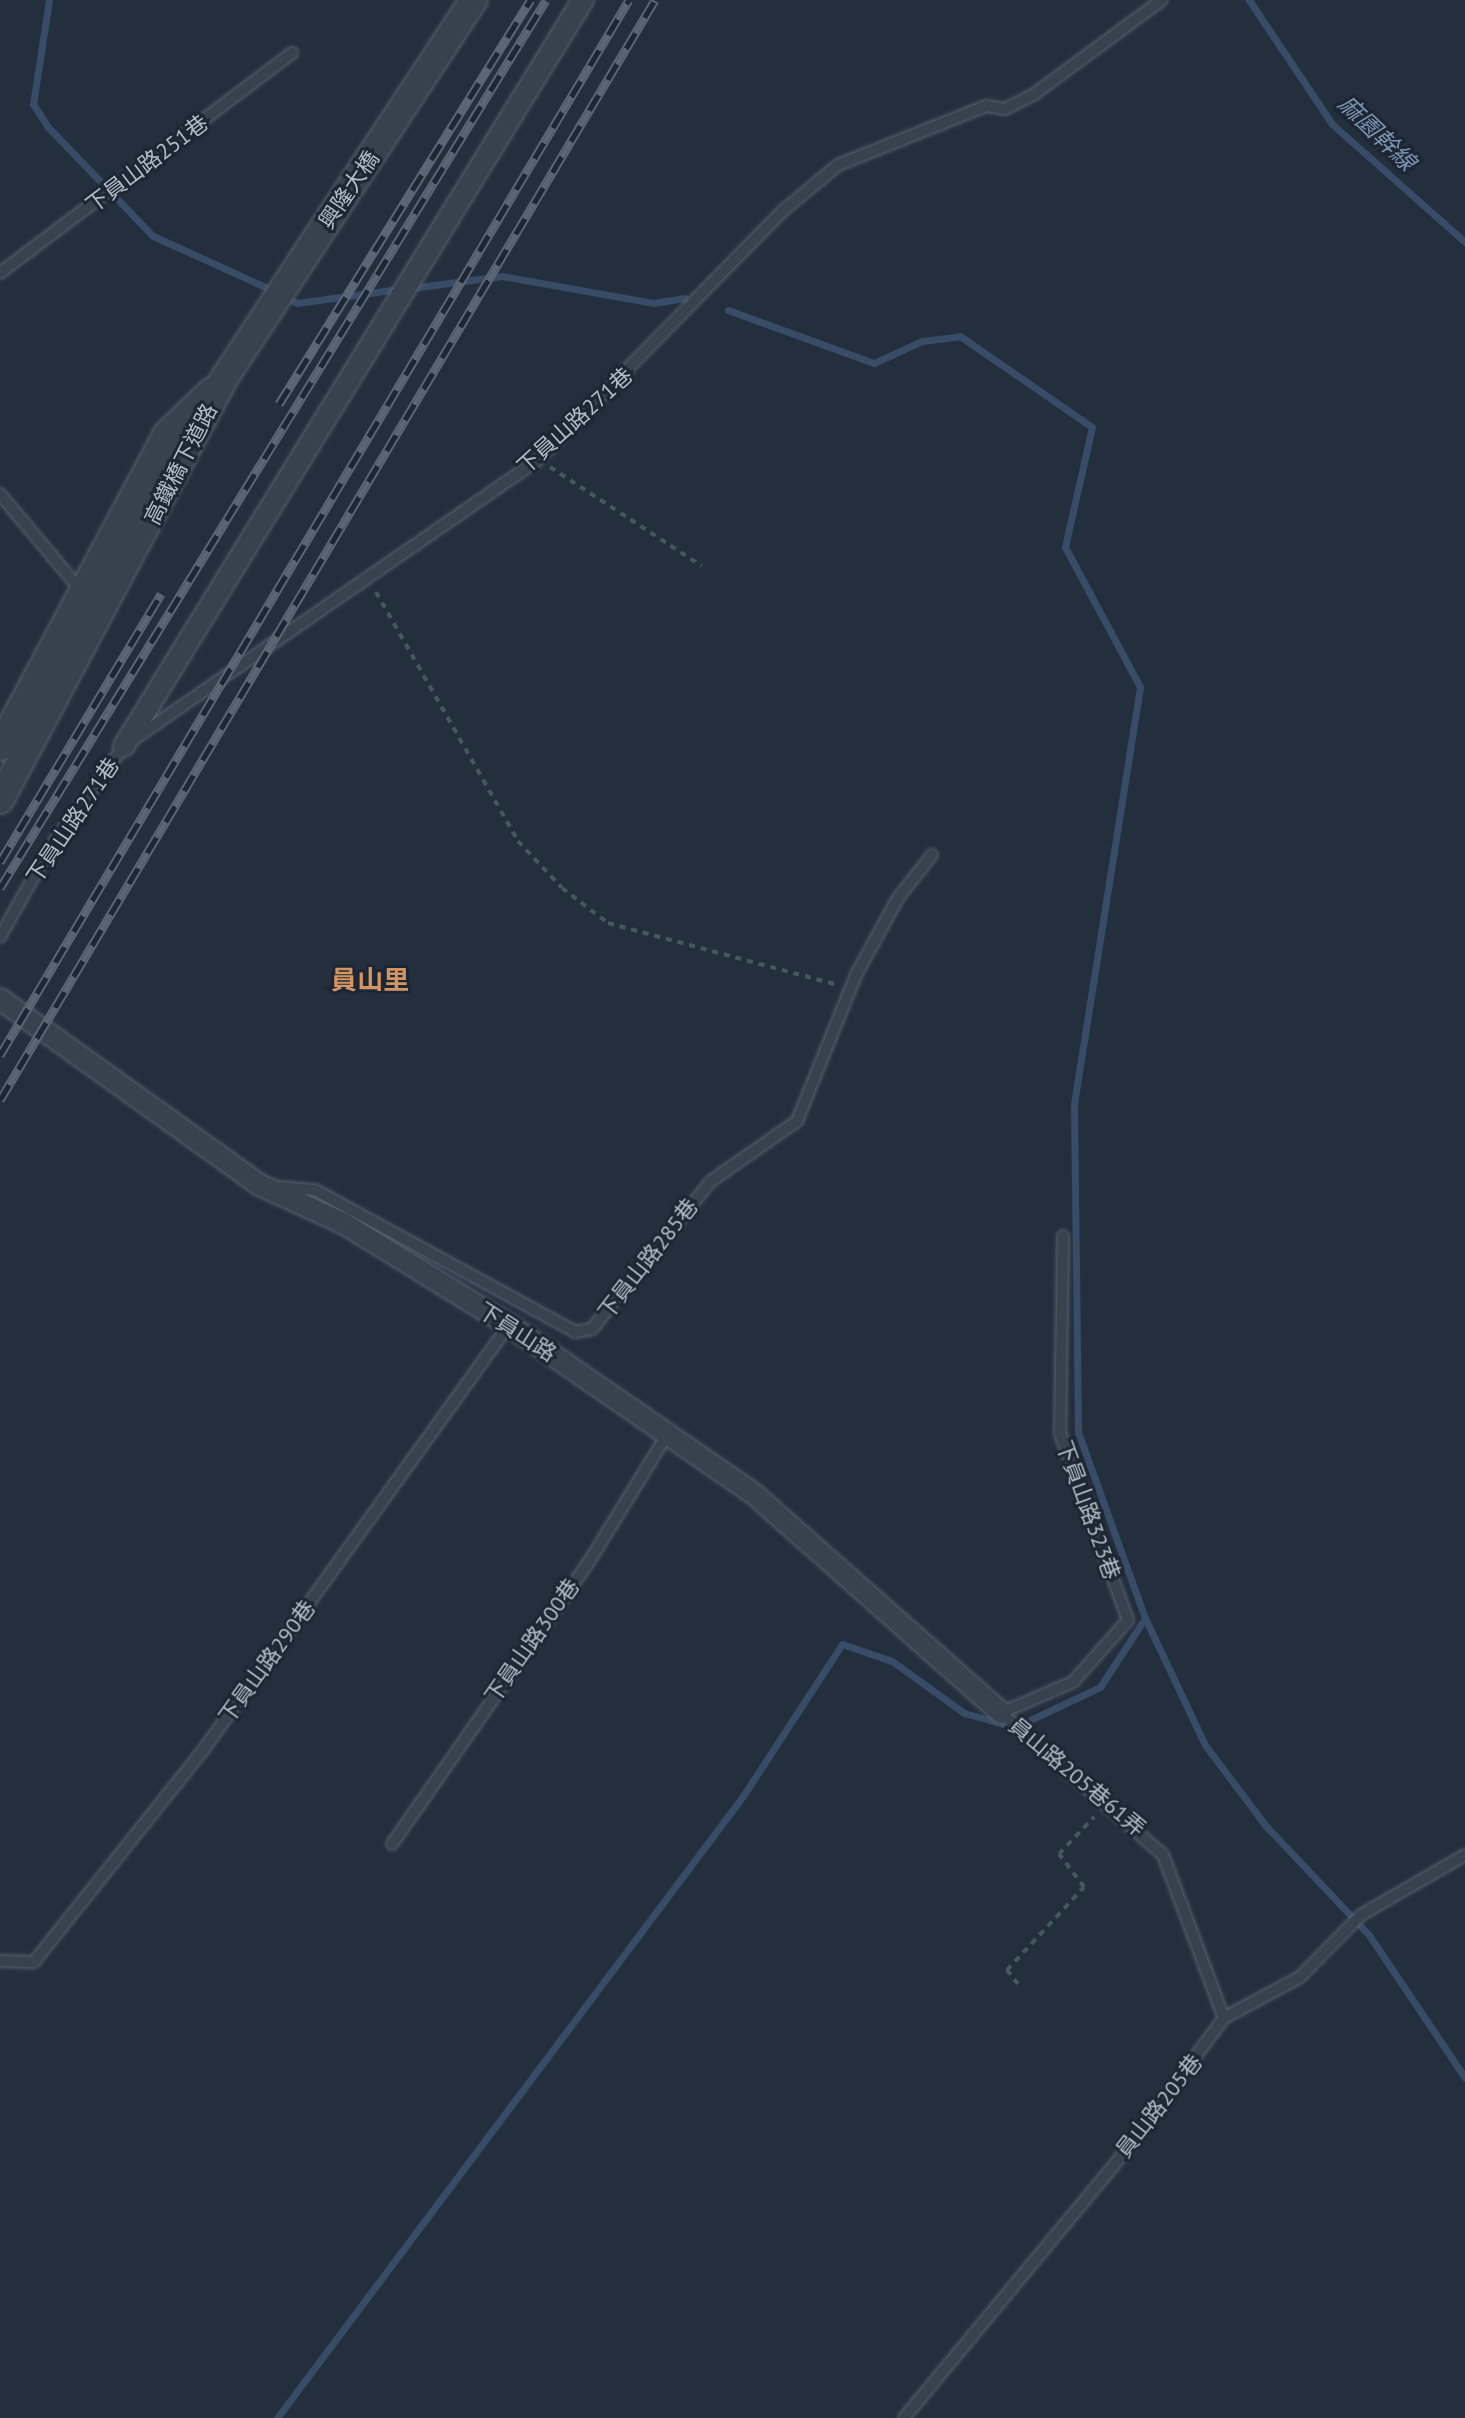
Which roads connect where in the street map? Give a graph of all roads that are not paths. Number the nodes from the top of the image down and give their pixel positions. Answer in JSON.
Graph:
{"nodes":[{"id":1,"x":474,"y":0,"type":"edge"},
{"id":2,"x":583,"y":0,"type":"edge"},
{"id":3,"x":1162,"y":0,"type":"edge"},
{"id":4,"x":292,"y":53,"type":"dead end"},
{"id":5,"x":0,"y":273,"type":"edge"},
{"id":6,"x":223,"y":380,"type":"junction"},
{"id":7,"x":0,"y":494,"type":"edge"},
{"id":8,"x":73,"y":581,"type":"dead end"},
{"id":9,"x":124,"y":746,"type":"junction"},
{"id":10,"x":0,"y":747,"type":"edge"},
{"id":11,"x":0,"y":800,"type":"edge"},
{"id":12,"x":932,"y":855,"type":"dead end"},
{"id":13,"x":0,"y":937,"type":"edge"},
{"id":14,"x":0,"y":999,"type":"edge"},
{"id":15,"x":260,"y":1185,"type":"junction"},
{"id":16,"x":1063,"y":1236,"type":"dead end"},
{"id":17,"x":509,"y":1325,"type":"junction"},
{"id":18,"x":668,"y":1433,"type":"junction"},
{"id":19,"x":1001,"y":1713,"type":"junction"},
{"id":20,"x":392,"y":1844,"type":"dead end"},
{"id":21,"x":1465,"y":1855,"type":"edge"},
{"id":22,"x":0,"y":1961,"type":"edge"},
{"id":23,"x":1224,"y":2018,"type":"junction"},
{"id":24,"x":904,"y":2418,"type":"edge"}],
"edges":[{"from":1,"to":6,"type":"street","name":"興隆大橋"},
{"from":2,"to":9,"type":"street"},
{"from":3,"to":9,"type":"lane","name":"下員山路271巷"},
{"from":4,"to":5,"type":"lane","name":"下員山路251巷"},
{"from":6,"to":10,"type":"street","name":"高鐵橋下道路"},
{"from":6,"to":11,"type":"street","name":"高鐵橋下道路"},
{"from":7,"to":8,"type":"lane"},
{"from":9,"to":13,"type":"lane","name":"下員山路271巷"},
{"from":12,"to":15,"type":"lane","name":"下員山路285巷"},
{"from":14,"to":15,"type":"street","name":"下員山路"},
{"from":15,"to":17,"type":"street","name":"下員山路"},
{"from":16,"to":19,"type":"lane","name":"下員山路323巷"},
{"from":17,"to":18,"type":"street","name":"下員山路"},
{"from":17,"to":22,"type":"lane","name":"下員山路290巷"},
{"from":18,"to":19,"type":"street","name":"下員山路"},
{"from":18,"to":20,"type":"lane","name":"下員山路300巷"},
{"from":19,"to":23,"type":"lane","name":"員山路205巷61弄"},
{"from":21,"to":23,"type":"lane","name":"員山路205巷"},
{"from":23,"to":24,"type":"lane","name":"員山路205巷"}]}
